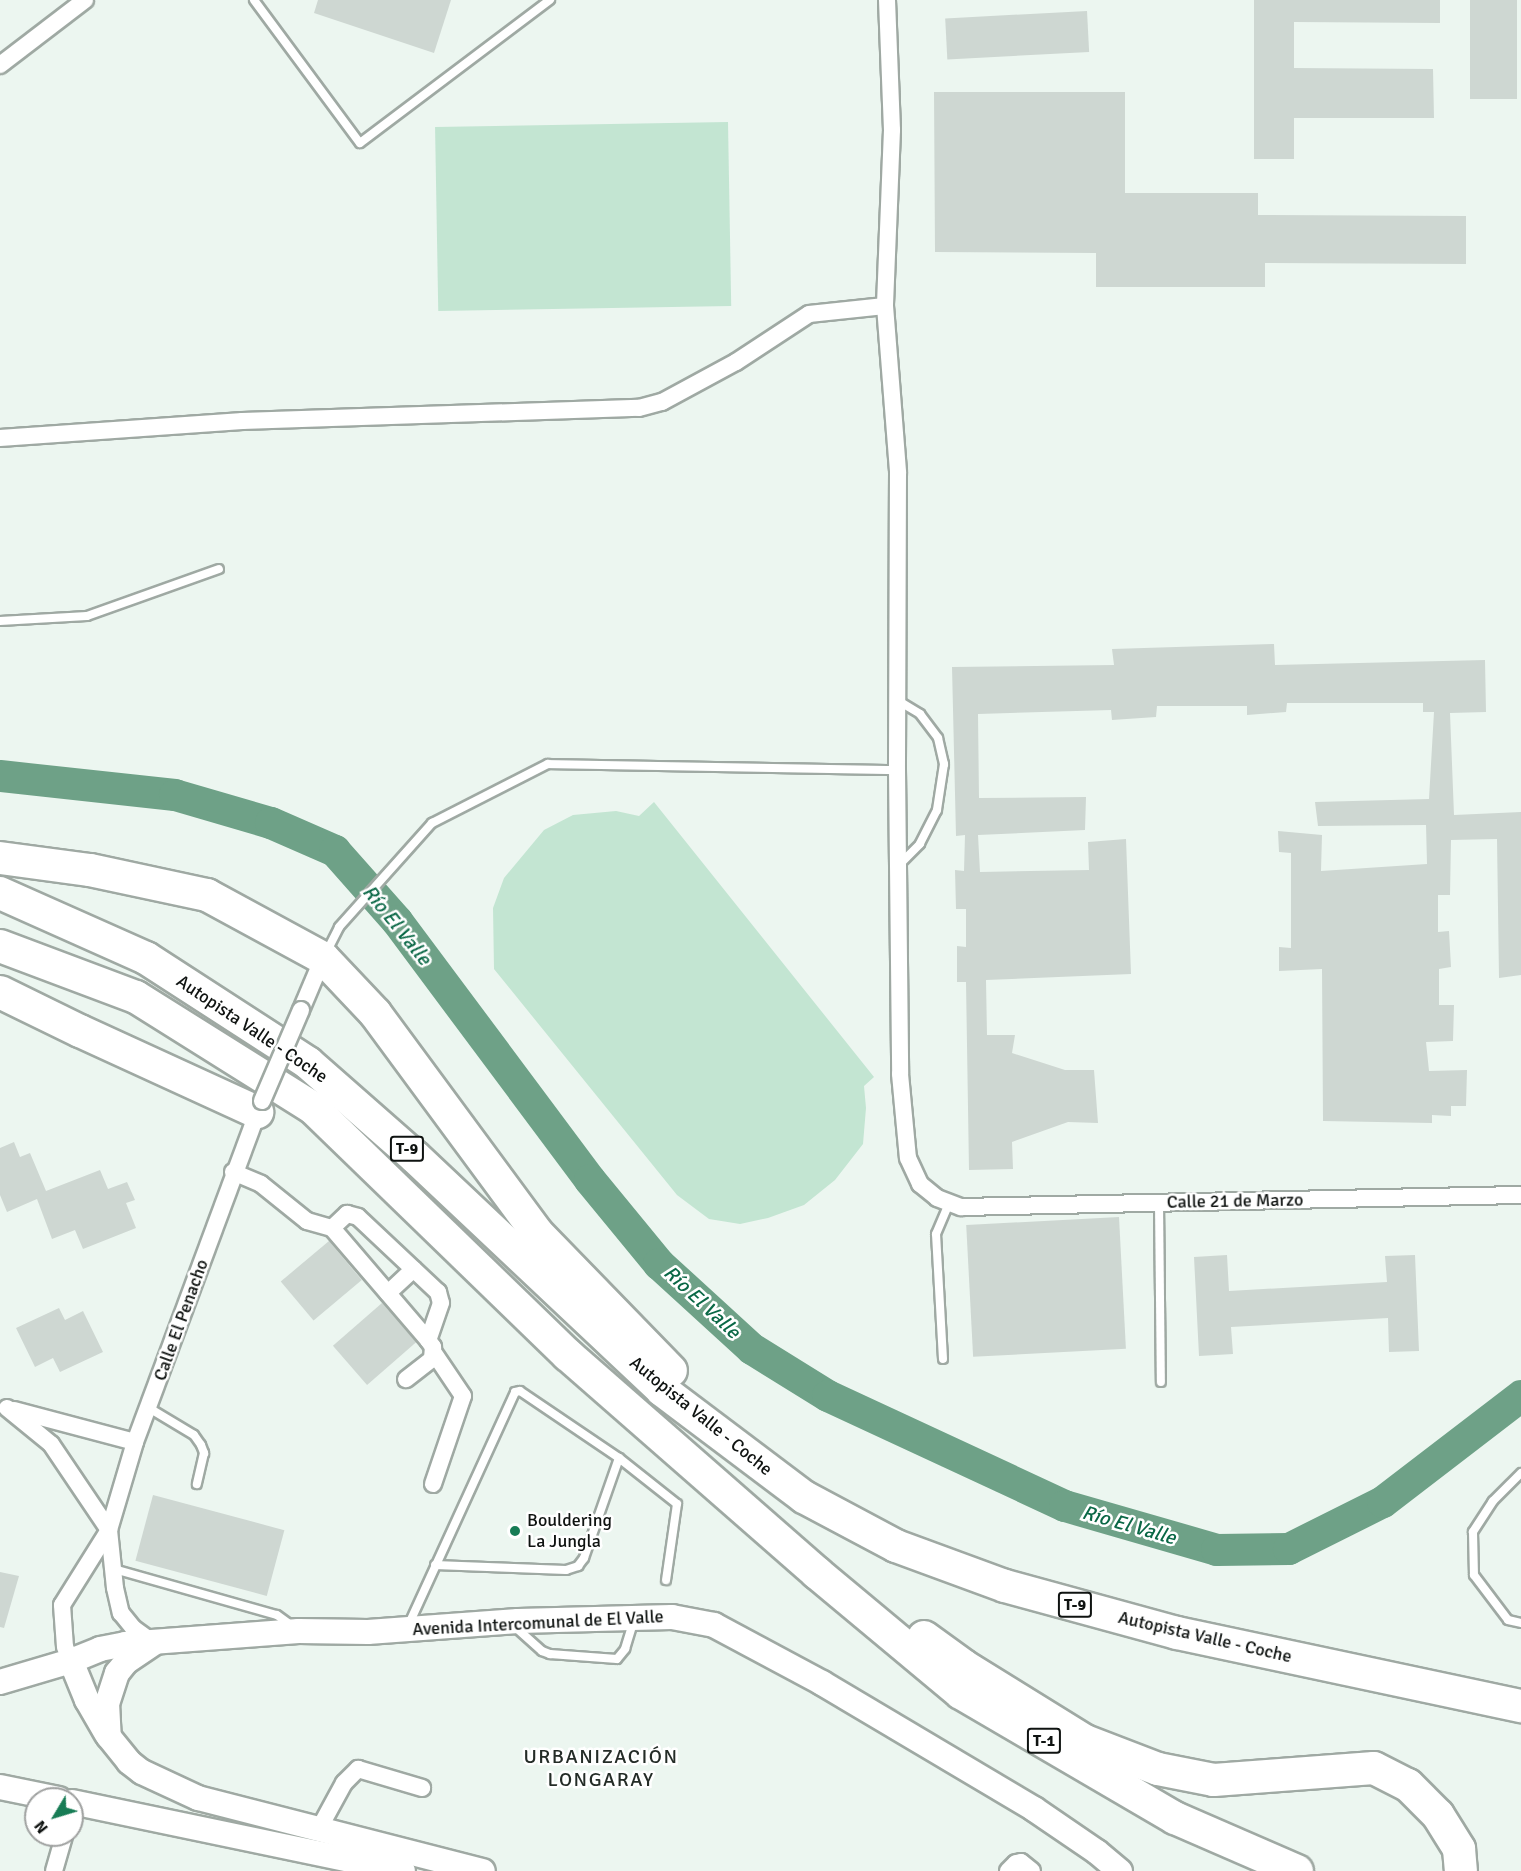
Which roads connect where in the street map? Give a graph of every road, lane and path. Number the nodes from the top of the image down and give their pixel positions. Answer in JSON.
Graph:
{"nodes":[{"id":1,"x":85,"y":0,"type":"edge"},
{"id":2,"x":254,"y":0,"type":"edge"},
{"id":3,"x":550,"y":0,"type":"edge"},
{"id":4,"x":887,"y":0,"type":"edge"},
{"id":5,"x":0,"y":65,"type":"edge"},
{"id":6,"x":885,"y":306,"type":"junction"},
{"id":7,"x":0,"y":438,"type":"edge"},
{"id":8,"x":219,"y":568,"type":"dead end"},
{"id":9,"x":0,"y":621,"type":"edge"},
{"id":10,"x":897,"y":700,"type":"junction"},
{"id":11,"x":897,"y":770,"type":"junction"},
{"id":12,"x":0,"y":858,"type":"edge"},
{"id":13,"x":898,"y":867,"type":"junction"},
{"id":14,"x":0,"y":892,"type":"edge"},
{"id":15,"x":0,"y":946,"type":"edge"},
{"id":16,"x":323,"y":958,"type":"junction"},
{"id":17,"x":0,"y":992,"type":"edge"},
{"id":18,"x":259,"y":1107,"type":"junction"},
{"id":19,"x":233,"y":1172,"type":"junction"},
{"id":20,"x":1521,"y":1195,"type":"edge"},
{"id":21,"x":949,"y":1203,"type":"junction"},
{"id":22,"x":1159,"y":1203,"type":"junction"},
{"id":23,"x":332,"y":1228,"type":"junction"},
{"id":24,"x":414,"y":1269,"type":"junction"},
{"id":25,"x":388,"y":1293,"type":"junction"},
{"id":26,"x":431,"y":1346,"type":"junction"},
{"id":27,"x":943,"y":1359,"type":"dead end"},
{"id":28,"x":406,"y":1380,"type":"dead end"},
{"id":29,"x":1161,"y":1382,"type":"dead end"},
{"id":30,"x":4,"y":1407,"type":"edge"},
{"id":31,"x":149,"y":1408,"type":"junction"},
{"id":32,"x":135,"y":1442,"type":"junction"},
{"id":33,"x":620,"y":1458,"type":"junction"},
{"id":34,"x":768,"y":1471,"type":"junction"},
{"id":35,"x":1521,"y":1473,"type":"edge"},
{"id":36,"x":196,"y":1484,"type":"dead end"},
{"id":37,"x":433,"y":1484,"type":"dead end"},
{"id":38,"x":109,"y":1530,"type":"junction"},
{"id":39,"x":435,"y":1565,"type":"junction"},
{"id":40,"x":114,"y":1569,"type":"junction"},
{"id":41,"x":817,"y":1573,"type":"junction"},
{"id":42,"x":666,"y":1580,"type":"dead end"},
{"id":43,"x":635,"y":1616,"type":"junction"},
{"id":44,"x":508,"y":1622,"type":"junction"},
{"id":45,"x":1521,"y":1623,"type":"edge"},
{"id":46,"x":406,"y":1629,"type":"junction"},
{"id":47,"x":299,"y":1631,"type":"junction"},
{"id":48,"x":154,"y":1643,"type":"junction"},
{"id":49,"x":70,"y":1661,"type":"junction"},
{"id":50,"x":0,"y":1682,"type":"edge"},
{"id":51,"x":1521,"y":1706,"type":"edge"},
{"id":52,"x":109,"y":1737,"type":"junction"},
{"id":53,"x":0,"y":1787,"type":"edge"},
{"id":54,"x":422,"y":1788,"type":"dead end"},
{"id":55,"x":24,"y":1793,"type":"edge"},
{"id":56,"x":84,"y":1808,"type":"edge"},
{"id":57,"x":320,"y":1827,"type":"junction"},
{"id":58,"x":61,"y":1847,"type":"edge"},
{"id":59,"x":1103,"y":1862,"type":"edge"},
{"id":60,"x":54,"y":1871,"type":"edge"},
{"id":61,"x":403,"y":1871,"type":"edge"},
{"id":62,"x":483,"y":1871,"type":"edge"},
{"id":63,"x":1008,"y":1871,"type":"edge"},
{"id":64,"x":1032,"y":1871,"type":"edge"},
{"id":65,"x":1120,"y":1871,"type":"edge"},
{"id":66,"x":1297,"y":1871,"type":"edge"},
{"id":67,"x":1461,"y":1871,"type":"edge"}],
"edges":[{"from":1,"to":5,"type":"street"},
{"from":2,"to":3,"type":"lane"},
{"from":4,"to":6,"type":"street"},
{"from":6,"to":7,"type":"street"},
{"from":6,"to":10,"type":"street"},
{"from":8,"to":9,"type":"lane"},
{"from":10,"to":11,"type":"street"},
{"from":10,"to":13,"type":"lane"},
{"from":11,"to":13,"type":"street"},
{"from":11,"to":16,"type":"lane"},
{"from":12,"to":16,"type":"highway"},
{"from":13,"to":21,"type":"street"},
{"from":14,"to":34,"type":"highway","name":"Autopista Valle - Coche","number":"T-9"},
{"from":15,"to":41,"type":"highway","name":"Autopista Valle - Coche","number":"T-9"},
{"from":16,"to":18,"type":"street","name":"Calle El Penacho","bridge":true},
{"from":16,"to":34,"type":"highway"},
{"from":17,"to":18,"type":"highway"},
{"from":18,"to":19,"type":"street","name":"Calle El Penacho"},
{"from":19,"to":23,"type":"street"},
{"from":19,"to":31,"type":"street","name":"Calle El Penacho"},
{"from":20,"to":22,"type":"street","name":"Calle 21 de Marzo"},
{"from":21,"to":22,"type":"street","name":"Calle 21 de Marzo"},
{"from":21,"to":27,"type":"lane"},
{"from":22,"to":29,"type":"lane"},
{"from":23,"to":24,"type":"street"},
{"from":23,"to":25,"type":"street"},
{"from":24,"to":25,"type":"street"},
{"from":24,"to":26,"type":"street"},
{"from":25,"to":26,"type":"street"},
{"from":26,"to":28,"type":"street"},
{"from":26,"to":37,"type":"street"},
{"from":30,"to":32,"type":"street"},
{"from":30,"to":38,"type":"street"},
{"from":31,"to":32,"type":"street","name":"Calle El Penacho"},
{"from":31,"to":36,"type":"lane"},
{"from":32,"to":38,"type":"street","name":"Calle El Penacho"},
{"from":33,"to":39,"type":"lane"},
{"from":33,"to":39,"type":"lane"},
{"from":33,"to":42,"type":"lane"},
{"from":34,"to":51,"type":"highway","name":"Autopista Valle - Coche","number":"T-9"},
{"from":35,"to":45,"type":"lane"},
{"from":38,"to":40,"type":"street"},
{"from":38,"to":49,"type":"street"},
{"from":39,"to":46,"type":"lane"},
{"from":40,"to":47,"type":"lane"},
{"from":40,"to":48,"type":"street"},
{"from":41,"to":66,"type":"highway","name":"Autopista Valle - Coche","number":"T-1"},
{"from":41,"to":67,"type":"highway"},
{"from":43,"to":44,"type":"main road","name":"Avenida Intercomunal de El Valle"},
{"from":43,"to":44,"type":"lane"},
{"from":43,"to":59,"type":"main road","name":"Avenida Intercomunal de El Valle"},
{"from":44,"to":46,"type":"main road","name":"Avenida Intercomunal de El Valle"},
{"from":46,"to":47,"type":"main road","name":"Avenida Intercomunal de El Valle"},
{"from":47,"to":48,"type":"main road","name":"Avenida Intercomunal de El Valle"},
{"from":48,"to":49,"type":"main road","name":"Avenida Intercomunal de El Valle"},
{"from":48,"to":52,"type":"main road"},
{"from":49,"to":50,"type":"main road","name":"Avenida Intercomunal de El Valle"},
{"from":49,"to":52,"type":"main road"},
{"from":52,"to":57,"type":"main road"},
{"from":53,"to":55,"type":"main road"},
{"from":54,"to":57,"type":"street"},
{"from":56,"to":61,"type":"main road"},
{"from":57,"to":62,"type":"main road"},
{"from":58,"to":60,"type":"street"},
{"from":59,"to":65,"type":"main road","name":"Avenida Intercomunal de El Valle"},
{"from":63,"to":64,"type":"street"}]}
